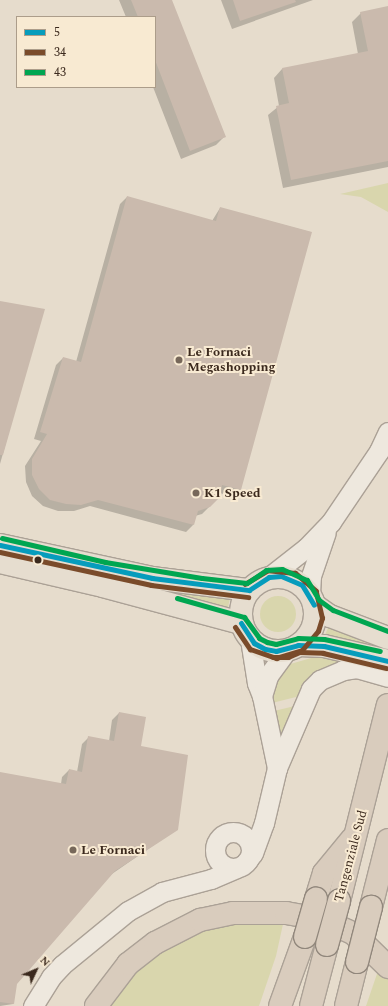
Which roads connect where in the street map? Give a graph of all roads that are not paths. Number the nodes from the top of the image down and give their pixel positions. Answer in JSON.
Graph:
{"nodes":[{"id":1,"x":388,"y":432,"type":"edge"},
{"id":2,"x":331,"y":522,"type":"junction"},
{"id":3,"x":0,"y":545,"type":"edge"},
{"id":4,"x":0,"y":562,"type":"edge"},
{"id":5,"x":269,"y":577,"type":"junction"},
{"id":6,"x":249,"y":590,"type":"junction"},
{"id":7,"x":312,"y":600,"type":"junction"},
{"id":8,"x":246,"y":631,"type":"junction"},
{"id":9,"x":388,"y":638,"type":"edge"},
{"id":10,"x":293,"y":648,"type":"junction"},
{"id":11,"x":388,"y":661,"type":"edge"},
{"id":12,"x":388,"y":677,"type":"edge"},
{"id":13,"x":262,"y":696,"type":"junction"},
{"id":14,"x":388,"y":705,"type":"edge"},
{"id":15,"x":277,"y":768,"type":"junction"},
{"id":16,"x":266,"y":807,"type":"junction"},
{"id":17,"x":231,"y":832,"type":"junction"},
{"id":18,"x":356,"y":834,"type":"junction"},
{"id":19,"x":388,"y":840,"type":"edge"},
{"id":20,"x":215,"y":854,"type":"junction"},
{"id":21,"x":242,"y":865,"type":"junction"},
{"id":22,"x":178,"y":886,"type":"junction"},
{"id":23,"x":294,"y":967,"type":"junction"},
{"id":24,"x":388,"y":967,"type":"edge"},
{"id":25,"x":33,"y":1006,"type":"edge"},
{"id":26,"x":96,"y":1006,"type":"edge"},
{"id":27,"x":274,"y":1006,"type":"edge"},
{"id":28,"x":280,"y":1006,"type":"edge"},
{"id":29,"x":311,"y":1006,"type":"edge"},
{"id":30,"x":346,"y":1006,"type":"edge"}],
"edges":[{"from":1,"to":2,"type":"street"},
{"from":2,"to":5,"type":"street"},
{"from":2,"to":7,"type":"street"},
{"from":3,"to":6,"type":"main road"},
{"from":4,"to":8,"type":"main road"},
{"from":5,"to":6,"type":"main road"},
{"from":5,"to":7,"type":"main road"},
{"from":6,"to":8,"type":"main road"},
{"from":7,"to":9,"type":"main road"},
{"from":7,"to":10,"type":"main road"},
{"from":8,"to":10,"type":"main road"},
{"from":8,"to":13,"type":"street"},
{"from":10,"to":11,"type":"main road"},
{"from":10,"to":13,"type":"street"},
{"from":12,"to":15,"type":"street"},
{"from":13,"to":15,"type":"street"},
{"from":14,"to":18,"type":"highway","name":"Tangenziale Sud"},
{"from":15,"to":16,"type":"street"},
{"from":16,"to":17,"type":"street"},
{"from":16,"to":21,"type":"street"},
{"from":17,"to":20,"type":"street"},
{"from":17,"to":21,"type":"street"},
{"from":18,"to":23,"type":"highway","bridge":true},
{"from":18,"to":29,"type":"highway","name":"Tangenziale Sud","bridge":true},
{"from":19,"to":30,"type":"highway","bridge":true},
{"from":20,"to":21,"type":"street"},
{"from":20,"to":22,"type":"street"},
{"from":21,"to":22,"type":"street"},
{"from":22,"to":25,"type":"street"},
{"from":23,"to":27,"type":"highway"},
{"from":23,"to":28,"type":"highway"},
{"from":24,"to":26,"type":"highway"}]}
